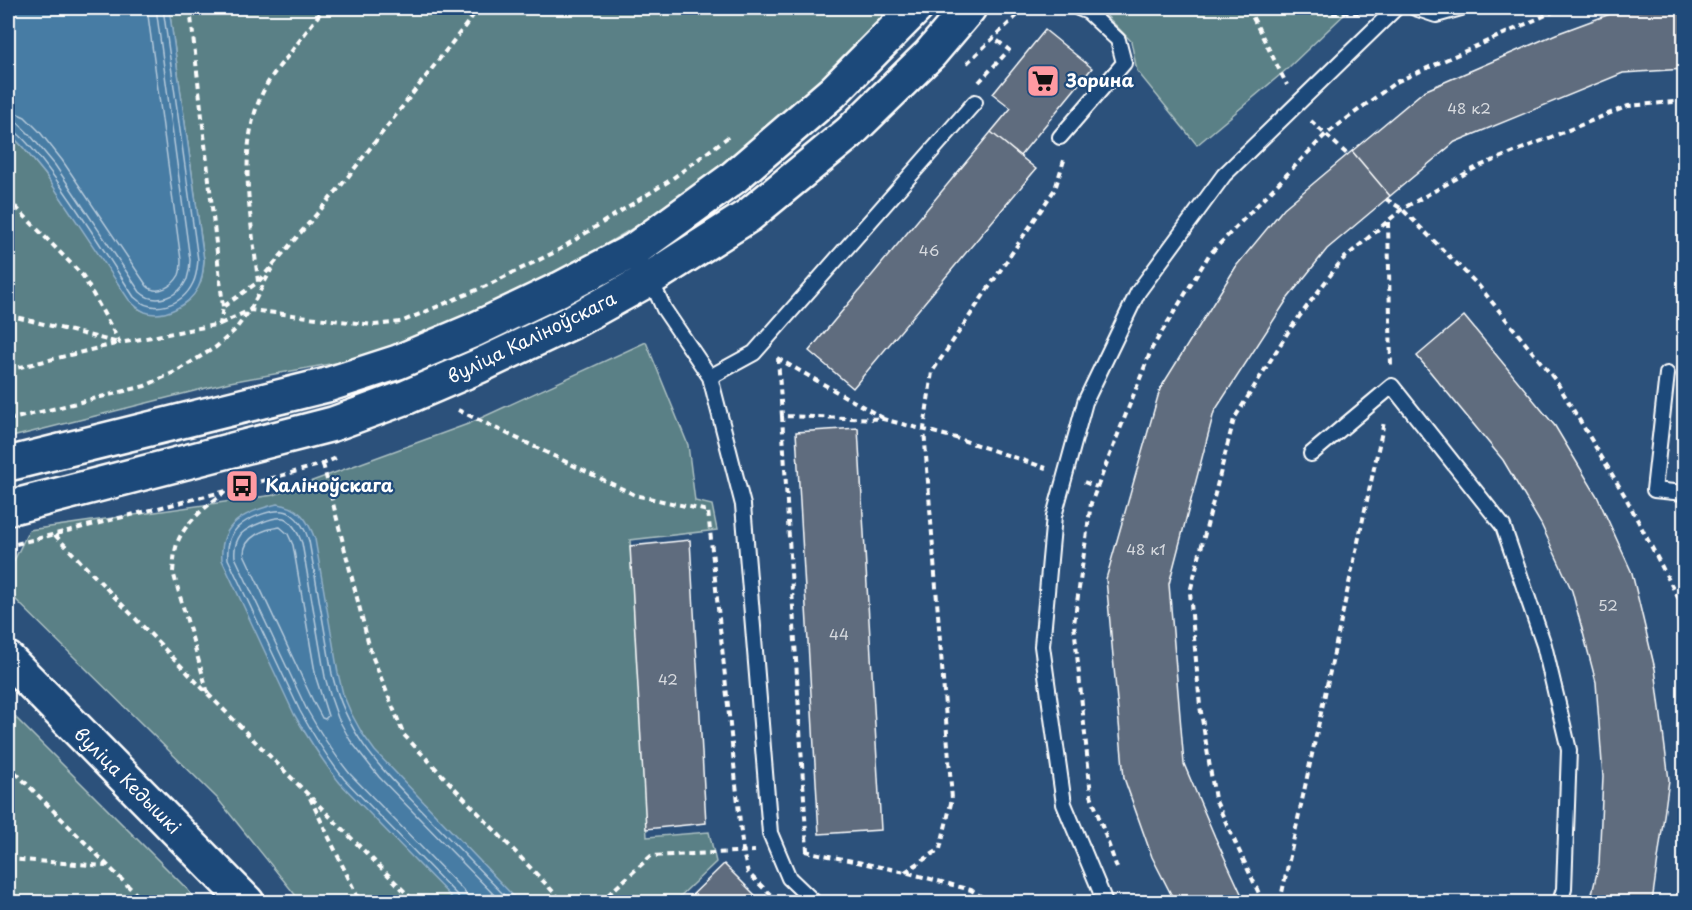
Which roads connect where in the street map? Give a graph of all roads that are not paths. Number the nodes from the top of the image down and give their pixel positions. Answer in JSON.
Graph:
{"nodes":[{"id":1,"x":916,"y":8,"type":"edge"},
{"id":2,"x":969,"y":8,"type":"edge"},
{"id":3,"x":1078,"y":8,"type":"edge"},
{"id":4,"x":1396,"y":8,"type":"edge"},
{"id":5,"x":1415,"y":8,"type":"edge"},
{"id":6,"x":1461,"y":8,"type":"edge"},
{"id":7,"x":975,"y":102,"type":"road end"},
{"id":8,"x":1060,"y":137,"type":"dead end"},
{"id":9,"x":642,"y":264,"type":"junction"},
{"id":10,"x":1667,"y":374,"type":"dead end"},
{"id":11,"x":710,"y":377,"type":"junction"},
{"id":12,"x":1311,"y":454,"type":"dead end"},
{"id":13,"x":8,"y":464,"type":"edge"},
{"id":14,"x":1684,"y":493,"type":"edge"},
{"id":15,"x":8,"y":508,"type":"edge"},
{"id":16,"x":8,"y":659,"type":"edge"},
{"id":17,"x":247,"y":903,"type":"edge"},
{"id":18,"x":814,"y":903,"type":"edge"},
{"id":19,"x":1105,"y":903,"type":"edge"},
{"id":20,"x":1560,"y":903,"type":"edge"}],
"edges":[{"from":1,"to":9,"type":"main road","name":"вуліца Каліноўскага"},
{"from":2,"to":9,"type":"main road","name":"вуліца Каліноўскага"},
{"from":3,"to":8,"type":"lane"},
{"from":4,"to":19,"type":"lane"},
{"from":5,"to":6,"type":"lane"},
{"from":7,"to":11,"type":"lane"},
{"from":9,"to":11,"type":"lane"},
{"from":9,"to":13,"type":"main road","name":"вуліца Каліноўскага"},
{"from":9,"to":15,"type":"main road","name":"вуліца Каліноўскага"},
{"from":10,"to":14,"type":"lane"},
{"from":11,"to":18,"type":"lane"},
{"from":12,"to":20,"type":"lane"},
{"from":16,"to":17,"type":"main road","name":"вуліца Кедышкі"}]}
